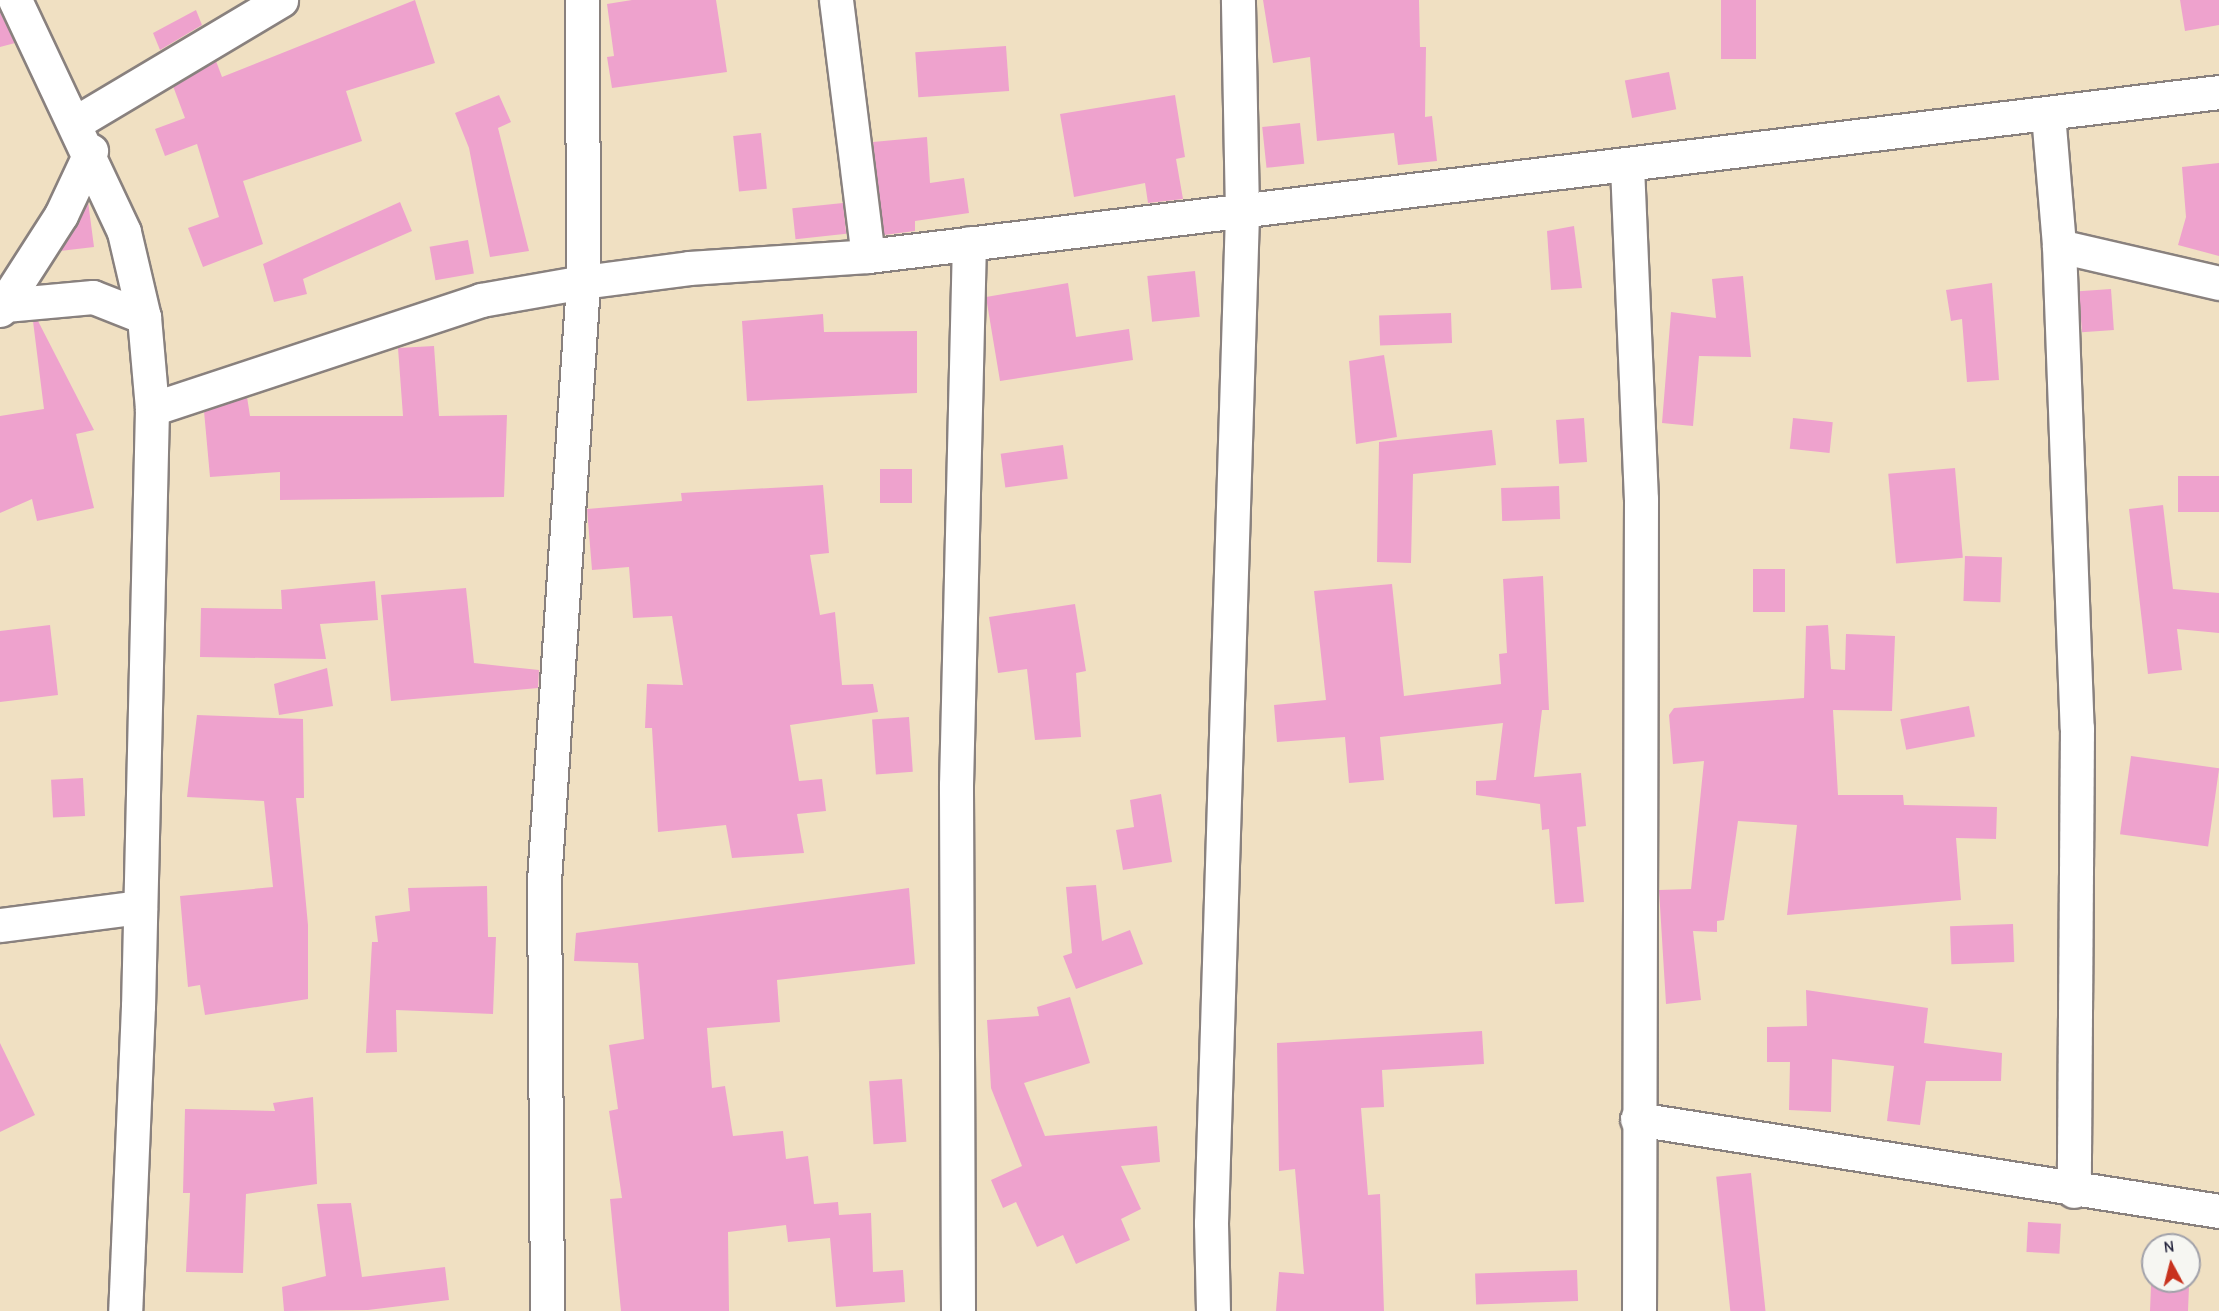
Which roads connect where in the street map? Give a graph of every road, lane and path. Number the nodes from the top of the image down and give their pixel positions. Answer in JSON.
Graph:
{"nodes":[{"id":1,"x":15,"y":0,"type":"edge"},
{"id":2,"x":281,"y":0,"type":"edge"},
{"id":3,"x":582,"y":0,"type":"edge"},
{"id":4,"x":836,"y":0,"type":"edge"},
{"id":5,"x":1238,"y":0,"type":"edge"},
{"id":6,"x":2219,"y":92,"type":"edge"},
{"id":7,"x":2048,"y":114,"type":"junction"},
{"id":8,"x":83,"y":137,"type":"junction"},
{"id":9,"x":1627,"y":166,"type":"junction"},
{"id":10,"x":1242,"y":212,"type":"junction"},
{"id":11,"x":969,"y":243,"type":"junction"},
{"id":12,"x":2059,"y":246,"type":"junction"},
{"id":13,"x":868,"y":256,"type":"junction"},
{"id":14,"x":583,"y":282,"type":"junction"},
{"id":15,"x":2219,"y":283,"type":"edge"},
{"id":16,"x":3,"y":307,"type":"edge"},
{"id":17,"x":144,"y":317,"type":"junction"},
{"id":18,"x":152,"y":409,"type":"junction"},
{"id":19,"x":140,"y":907,"type":"junction"},
{"id":20,"x":0,"y":925,"type":"edge"},
{"id":21,"x":1637,"y":1119,"type":"junction"},
{"id":22,"x":2074,"y":1191,"type":"junction"},
{"id":23,"x":2219,"y":1211,"type":"edge"},
{"id":24,"x":125,"y":1311,"type":"edge"},
{"id":25,"x":547,"y":1311,"type":"edge"},
{"id":26,"x":958,"y":1311,"type":"edge"},
{"id":27,"x":1213,"y":1311,"type":"edge"},
{"id":28,"x":1640,"y":1311,"type":"edge"}],
"edges":[{"from":1,"to":8,"type":"street"},
{"from":2,"to":8,"type":"street"},
{"from":3,"to":14,"type":"street"},
{"from":4,"to":13,"type":"street"},
{"from":5,"to":10,"type":"street"},
{"from":6,"to":7,"type":"street"},
{"from":7,"to":9,"type":"street"},
{"from":7,"to":12,"type":"street"},
{"from":8,"to":16,"type":"street"},
{"from":8,"to":17,"type":"street"},
{"from":9,"to":10,"type":"street"},
{"from":9,"to":21,"type":"street"},
{"from":10,"to":11,"type":"street"},
{"from":10,"to":27,"type":"street"},
{"from":11,"to":13,"type":"street"},
{"from":11,"to":26,"type":"street"},
{"from":12,"to":15,"type":"street"},
{"from":12,"to":22,"type":"street"},
{"from":13,"to":14,"type":"street"},
{"from":14,"to":18,"type":"street"},
{"from":14,"to":25,"type":"street"},
{"from":16,"to":17,"type":"street"},
{"from":17,"to":18,"type":"street"},
{"from":18,"to":19,"type":"street"},
{"from":19,"to":20,"type":"street"},
{"from":19,"to":24,"type":"street"},
{"from":21,"to":22,"type":"street"},
{"from":21,"to":28,"type":"street"},
{"from":22,"to":23,"type":"street"}]}
